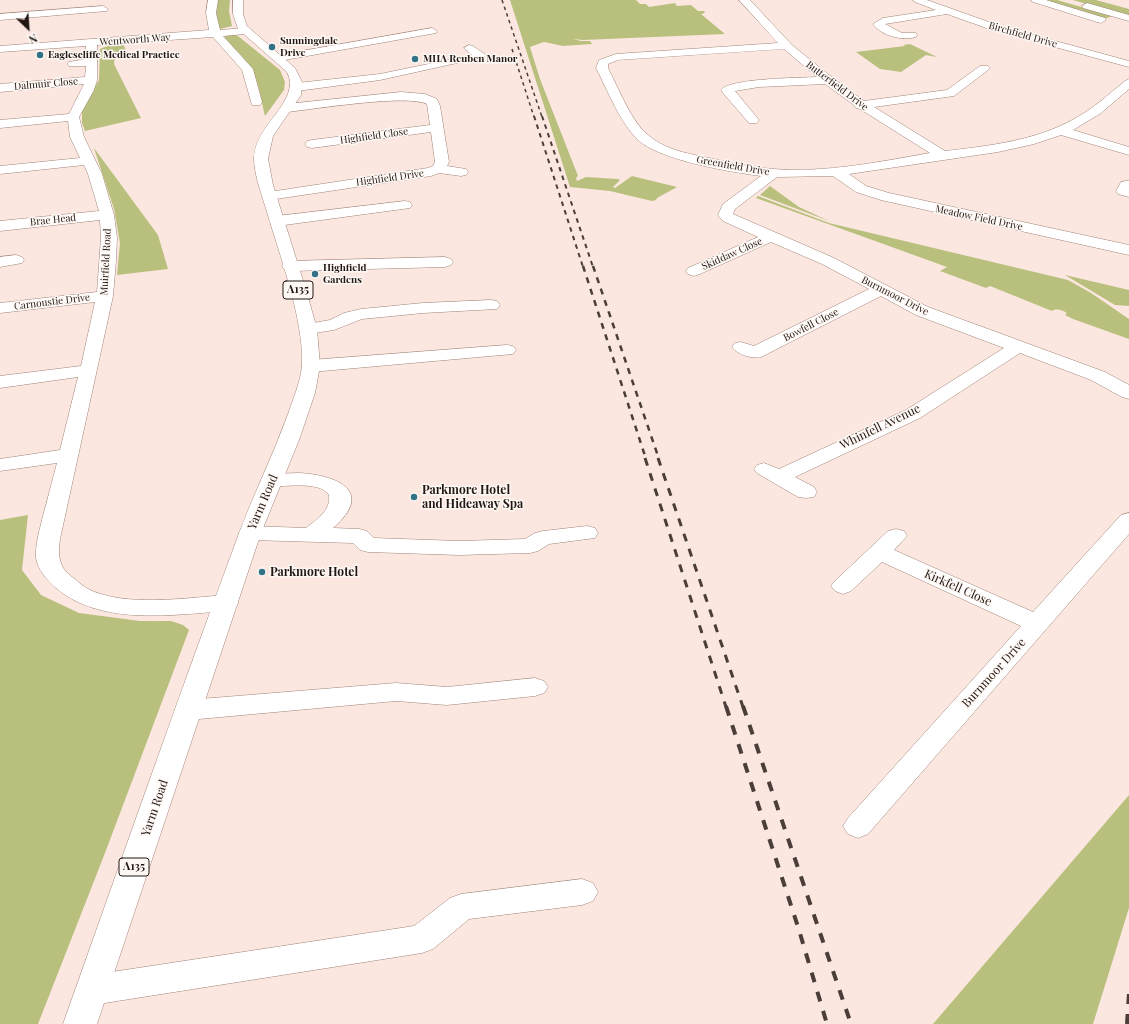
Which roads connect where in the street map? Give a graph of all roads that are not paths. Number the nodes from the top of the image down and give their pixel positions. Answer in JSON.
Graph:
{"nodes":[{"id":1,"x":213,"y":0,"type":"edge"},
{"id":2,"x":238,"y":0,"type":"edge"},
{"id":3,"x":744,"y":0,"type":"edge"},
{"id":4,"x":920,"y":0,"type":"edge"},
{"id":5,"x":1036,"y":0,"type":"edge"},
{"id":6,"x":1067,"y":0,"type":"edge"},
{"id":7,"x":103,"y":4,"type":"edge"},
{"id":8,"x":948,"y":11,"type":"junction"},
{"id":9,"x":0,"y":17,"type":"edge"},
{"id":10,"x":1129,"y":18,"type":"edge"},
{"id":11,"x":106,"y":19,"type":"dead end"},
{"id":12,"x":1102,"y":20,"type":"dead end"},
{"id":13,"x":245,"y":31,"type":"junction"},
{"id":14,"x":432,"y":31,"type":"dead end"},
{"id":15,"x":215,"y":34,"type":"junction"},
{"id":16,"x":912,"y":35,"type":"dead end"},
{"id":17,"x":92,"y":43,"type":"junction"},
{"id":18,"x":787,"y":46,"type":"junction"},
{"id":19,"x":469,"y":48,"type":"dead end"},
{"id":20,"x":0,"y":50,"type":"edge"},
{"id":21,"x":278,"y":58,"type":"junction"},
{"id":22,"x":92,"y":62,"type":"junction"},
{"id":23,"x":73,"y":64,"type":"dead end"},
{"id":24,"x":1129,"y":64,"type":"edge"},
{"id":25,"x":967,"y":65,"type":"dead end"},
{"id":26,"x":91,"y":80,"type":"junction"},
{"id":27,"x":827,"y":80,"type":"junction"},
{"id":28,"x":1129,"y":82,"type":"edge"},
{"id":29,"x":297,"y":87,"type":"junction"},
{"id":30,"x":0,"y":88,"type":"edge"},
{"id":31,"x":256,"y":102,"type":"dead end"},
{"id":32,"x":860,"y":105,"type":"junction"},
{"id":33,"x":287,"y":108,"type":"junction"},
{"id":34,"x":73,"y":118,"type":"junction"},
{"id":35,"x":753,"y":120,"type":"dead end"},
{"id":36,"x":0,"y":124,"type":"edge"},
{"id":37,"x":436,"y":128,"type":"junction"},
{"id":38,"x":1061,"y":131,"type":"junction"},
{"id":39,"x":312,"y":144,"type":"dead end"},
{"id":40,"x":1129,"y":151,"type":"edge"},
{"id":41,"x":943,"y":156,"type":"junction"},
{"id":42,"x":88,"y":161,"type":"junction"},
{"id":43,"x":437,"y":169,"type":"junction"},
{"id":44,"x":0,"y":170,"type":"edge"},
{"id":45,"x":835,"y":171,"type":"junction"},
{"id":46,"x":461,"y":172,"type":"dead end"},
{"id":47,"x":774,"y":173,"type":"junction"},
{"id":48,"x":270,"y":196,"type":"junction"},
{"id":49,"x":405,"y":205,"type":"dead end"},
{"id":50,"x":107,"y":214,"type":"junction"},
{"id":51,"x":277,"y":221,"type":"junction"},
{"id":52,"x":0,"y":226,"type":"edge"},
{"id":53,"x":770,"y":237,"type":"junction"},
{"id":54,"x":1129,"y":250,"type":"edge"},
{"id":55,"x":16,"y":260,"type":"dead end"},
{"id":56,"x":0,"y":262,"type":"edge"},
{"id":57,"x":445,"y":262,"type":"dead end"},
{"id":58,"x":290,"y":266,"type":"junction"},
{"id":59,"x":694,"y":271,"type":"dead end"},
{"id":60,"x":880,"y":290,"type":"junction"},
{"id":61,"x":105,"y":296,"type":"junction"},
{"id":62,"x":492,"y":305,"type":"dead end"},
{"id":63,"x":0,"y":308,"type":"edge"},
{"id":64,"x":308,"y":329,"type":"junction"},
{"id":65,"x":1019,"y":346,"type":"junction"},
{"id":66,"x":506,"y":350,"type":"dead end"},
{"id":67,"x":746,"y":354,"type":"dead end"},
{"id":68,"x":311,"y":366,"type":"junction"},
{"id":69,"x":89,"y":370,"type":"junction"},
{"id":70,"x":0,"y":382,"type":"edge"},
{"id":71,"x":1129,"y":393,"type":"edge"},
{"id":72,"x":68,"y":455,"type":"junction"},
{"id":73,"x":0,"y":465,"type":"edge"},
{"id":74,"x":272,"y":480,"type":"junction"},
{"id":75,"x":806,"y":492,"type":"dead end"},
{"id":76,"x":1129,"y":520,"type":"edge"},
{"id":77,"x":250,"y":533,"type":"junction"},
{"id":78,"x":587,"y":533,"type":"dead end"},
{"id":79,"x":311,"y":535,"type":"junction"},
{"id":80,"x":896,"y":536,"type":"dead end"},
{"id":81,"x":879,"y":552,"type":"junction"},
{"id":82,"x":843,"y":586,"type":"dead end"},
{"id":83,"x":226,"y":603,"type":"junction"},
{"id":84,"x":1038,"y":624,"type":"junction"},
{"id":85,"x":535,"y":687,"type":"dead end"},
{"id":86,"x":188,"y":710,"type":"junction"},
{"id":87,"x":858,"y":826,"type":"dead end"},
{"id":88,"x":582,"y":892,"type":"dead end"},
{"id":89,"x":92,"y":990,"type":"junction"},
{"id":90,"x":80,"y":1024,"type":"edge"}],
"edges":[{"from":1,"to":15,"type":"street"},
{"from":2,"to":13,"type":"street"},
{"from":3,"to":18,"type":"street","name":"Butterfield Drive"},
{"from":4,"to":8,"type":"street","name":"Birchfield Drive"},
{"from":5,"to":12,"type":"street"},
{"from":6,"to":10,"type":"street"},
{"from":7,"to":9,"type":"street"},
{"from":7,"to":11,"type":"street"},
{"from":8,"to":16,"type":"street"},
{"from":8,"to":24,"type":"street","name":"Birchfield Drive"},
{"from":13,"to":15,"type":"street","name":"Wentworth Way"},
{"from":13,"to":21,"type":"street"},
{"from":14,"to":21,"type":"street"},
{"from":15,"to":17,"type":"street","name":"Wentworth Way"},
{"from":15,"to":31,"type":"street"},
{"from":17,"to":20,"type":"street","name":"Wentworth Way"},
{"from":17,"to":22,"type":"street"},
{"from":18,"to":27,"type":"street","name":"Butterfield Drive"},
{"from":18,"to":47,"type":"street","name":"Greenfield Drive"},
{"from":19,"to":29,"type":"street"},
{"from":21,"to":29,"type":"street"},
{"from":22,"to":23,"type":"street"},
{"from":22,"to":26,"type":"street"},
{"from":25,"to":32,"type":"street"},
{"from":26,"to":30,"type":"street","name":"Dalmuir Close"},
{"from":26,"to":34,"type":"street"},
{"from":27,"to":32,"type":"street","name":"Butterfield Drive"},
{"from":27,"to":35,"type":"street"},
{"from":28,"to":38,"type":"street","name":"Greenfield Drive"},
{"from":29,"to":33,"type":"street","name":"Yarm Road","number":"A135"},
{"from":32,"to":41,"type":"street","name":"Butterfield Drive"},
{"from":33,"to":37,"type":"street","name":"Highfield Drive"},
{"from":33,"to":48,"type":"street","name":"Yarm Road","number":"A135"},
{"from":34,"to":36,"type":"street"},
{"from":34,"to":42,"type":"street","name":"Muirfield Road"},
{"from":37,"to":39,"type":"street","name":"Highfield Close"},
{"from":37,"to":43,"type":"street","name":"Highfield Drive"},
{"from":38,"to":40,"type":"street"},
{"from":38,"to":41,"type":"street","name":"Greenfield Drive"},
{"from":41,"to":45,"type":"street","name":"Greenfield Drive"},
{"from":42,"to":44,"type":"street"},
{"from":42,"to":50,"type":"street","name":"Muirfield Road"},
{"from":43,"to":46,"type":"street"},
{"from":43,"to":48,"type":"street","name":"Highfield Drive"},
{"from":45,"to":47,"type":"street","name":"Greenfield Drive"},
{"from":45,"to":54,"type":"street","name":"Meadow Field Drive"},
{"from":47,"to":53,"type":"street","name":"Burnmoor Drive"},
{"from":48,"to":51,"type":"street","name":"Yarm Road","number":"A135"},
{"from":49,"to":51,"type":"street"},
{"from":50,"to":52,"type":"street","name":"Brae Head"},
{"from":50,"to":61,"type":"street","name":"Muirfield Road"},
{"from":51,"to":58,"type":"street","name":"Yarm Road","number":"A135"},
{"from":53,"to":59,"type":"street","name":"Skiddaw Close"},
{"from":53,"to":60,"type":"street","name":"Burnmoor Drive"},
{"from":55,"to":56,"type":"street"},
{"from":57,"to":58,"type":"street"},
{"from":58,"to":64,"type":"street","name":"Yarm Road","number":"A135"},
{"from":60,"to":65,"type":"street","name":"Burnmoor Drive"},
{"from":60,"to":67,"type":"street","name":"Bowfell Close"},
{"from":61,"to":63,"type":"street","name":"Carnoustie Drive"},
{"from":61,"to":69,"type":"street","name":"Muirfield Road"},
{"from":62,"to":64,"type":"street"},
{"from":64,"to":68,"type":"street","name":"Yarm Road","number":"A135"},
{"from":65,"to":71,"type":"street","name":"Burnmoor Drive"},
{"from":65,"to":75,"type":"street","name":"Whinfell Avenue"},
{"from":66,"to":68,"type":"street"},
{"from":68,"to":74,"type":"street","name":"Yarm Road","number":"A135"},
{"from":69,"to":70,"type":"street"},
{"from":69,"to":72,"type":"street","name":"Muirfield Road"},
{"from":72,"to":73,"type":"street"},
{"from":72,"to":83,"type":"street","name":"Muirfield Road"},
{"from":74,"to":77,"type":"street","name":"Yarm Road","number":"A135"},
{"from":74,"to":79,"type":"street"},
{"from":76,"to":84,"type":"street","name":"Burnmoor Drive"},
{"from":77,"to":79,"type":"street"},
{"from":77,"to":83,"type":"street","name":"Yarm Road","number":"A135"},
{"from":78,"to":79,"type":"street"},
{"from":80,"to":81,"type":"street"},
{"from":81,"to":82,"type":"street"},
{"from":81,"to":84,"type":"street","name":"Kirkfell Close"},
{"from":83,"to":86,"type":"street","name":"Yarm Road","number":"A135"},
{"from":84,"to":87,"type":"street","name":"Burnmoor Drive"},
{"from":85,"to":86,"type":"street"},
{"from":86,"to":89,"type":"street","name":"Yarm Road","number":"A135"},
{"from":88,"to":89,"type":"street"},
{"from":89,"to":90,"type":"street","name":"Yarm Road","number":"A135"}]}
